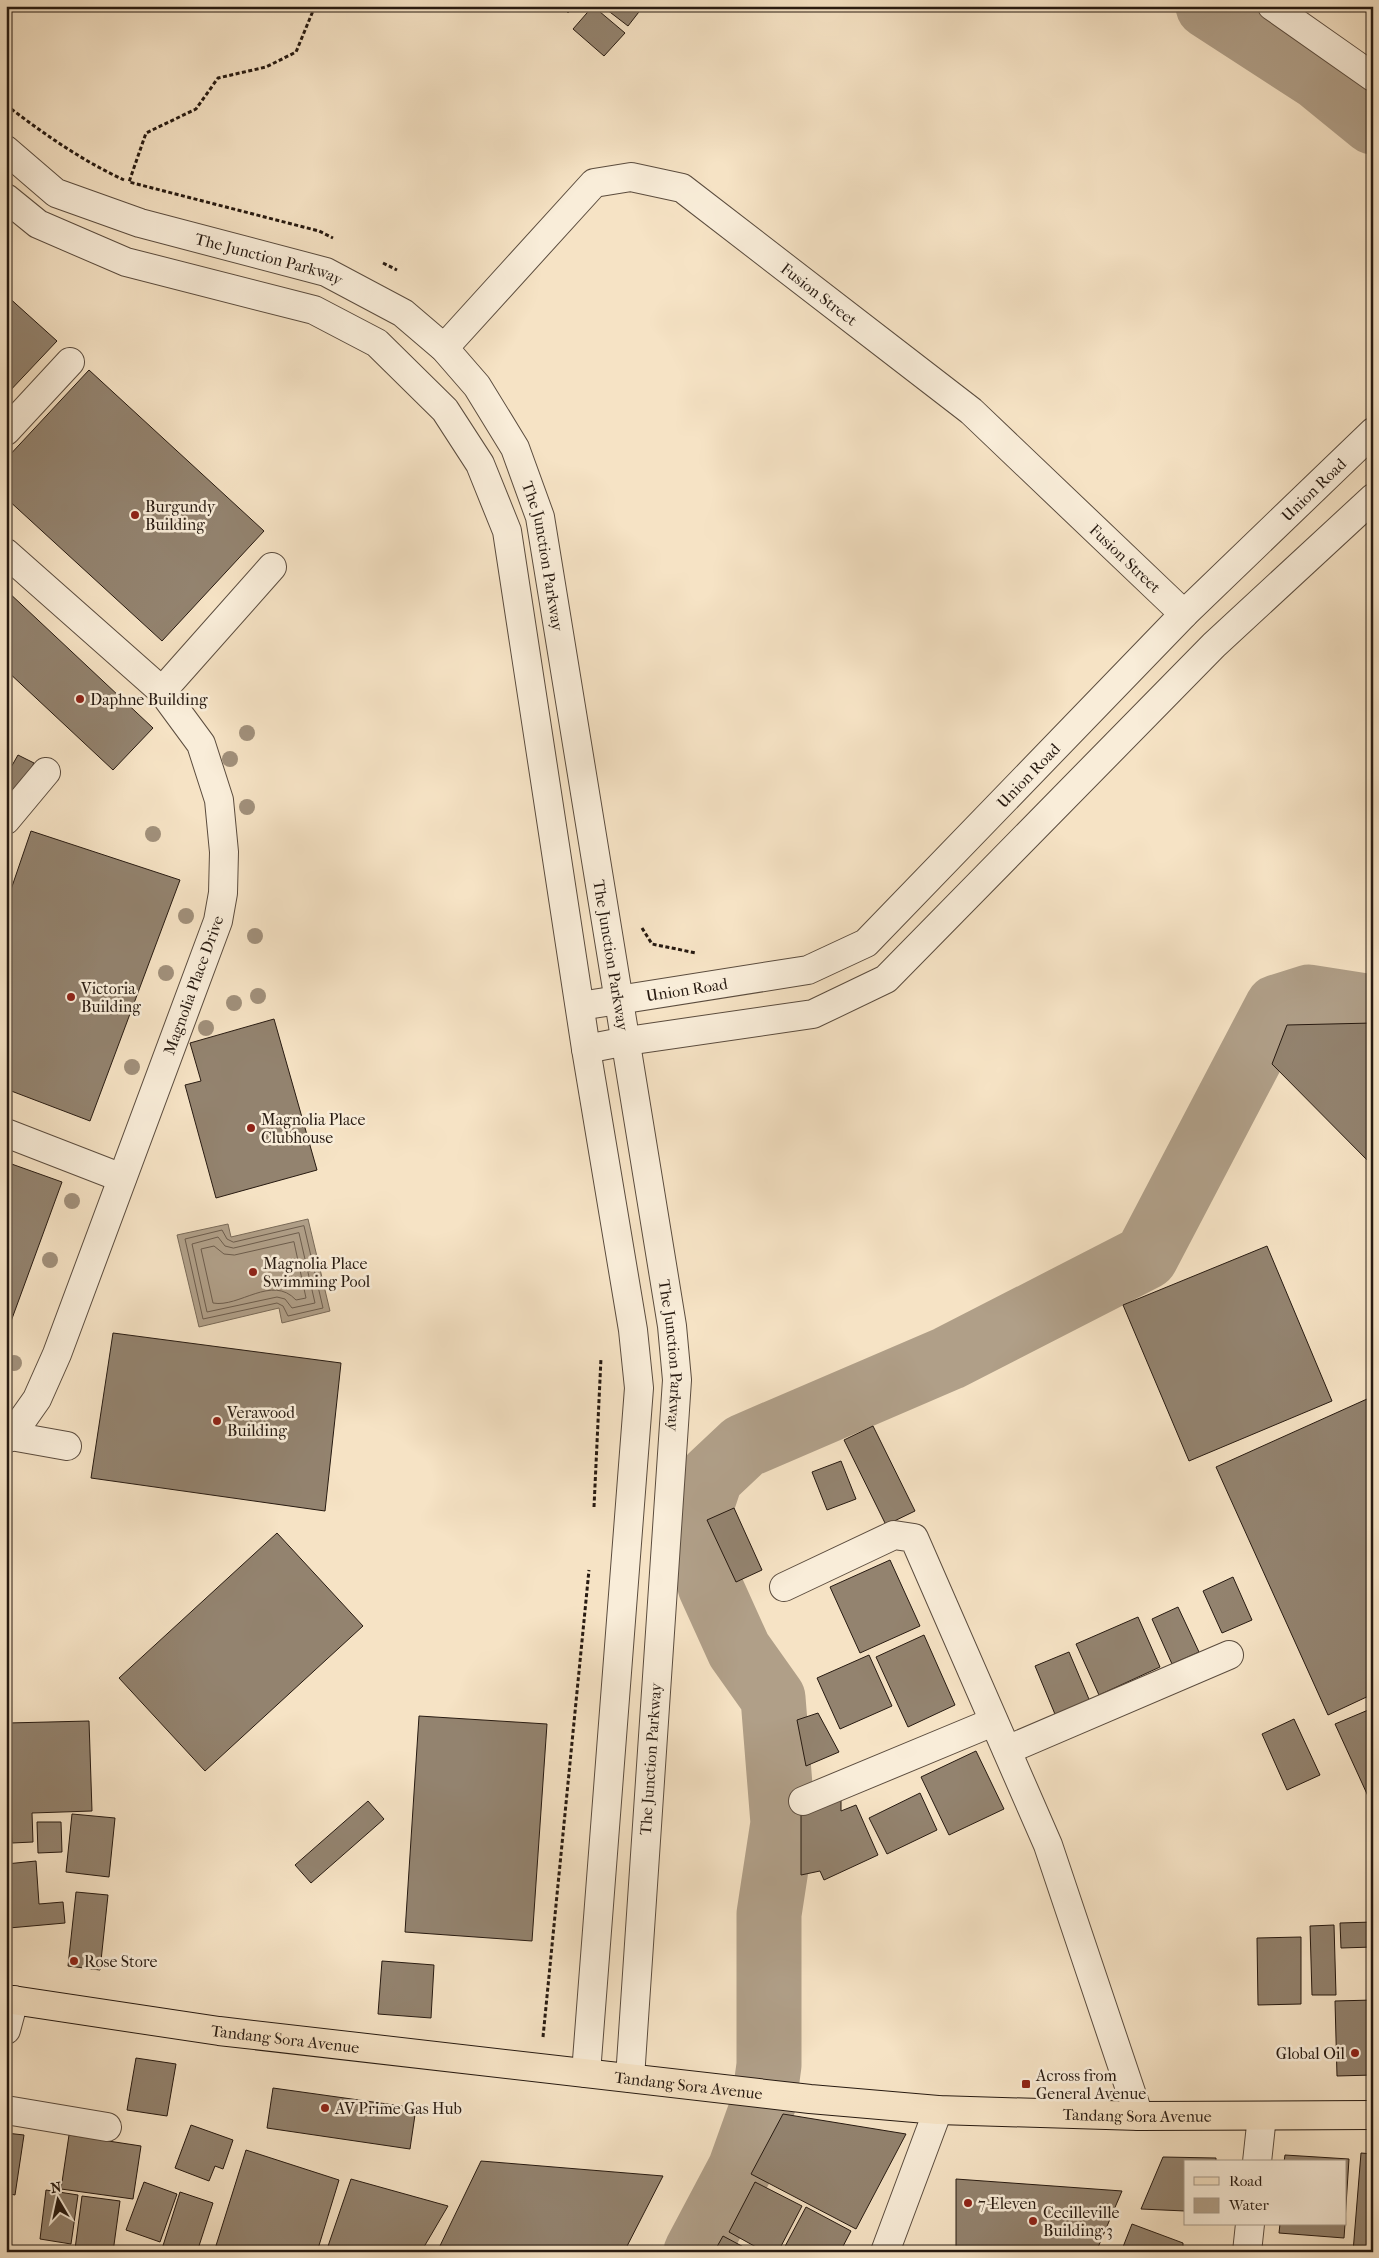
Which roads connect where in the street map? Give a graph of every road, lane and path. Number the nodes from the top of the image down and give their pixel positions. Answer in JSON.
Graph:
{"nodes":[{"id":1,"x":315,"y":6,"type":"edge"},
{"id":2,"x":1272,"y":6,"type":"edge"},
{"id":3,"x":1373,"y":77,"type":"edge"},
{"id":4,"x":6,"y":105,"type":"edge"},
{"id":5,"x":6,"y":150,"type":"edge"},
{"id":6,"x":129,"y":182,"type":"junction"},
{"id":7,"x":6,"y":198,"type":"edge"},
{"id":8,"x":140,"y":223,"type":"junction"},
{"id":9,"x":336,"y":239,"type":"dead end"},
{"id":10,"x":378,"y":260,"type":"dead end"},
{"id":11,"x":126,"y":262,"type":"junction"},
{"id":12,"x":401,"y":274,"type":"dead end"},
{"id":13,"x":444,"y":348,"type":"junction"},
{"id":14,"x":70,"y":362,"type":"dead end"},
{"id":15,"x":6,"y":431,"type":"edge"},
{"id":16,"x":1373,"y":432,"type":"edge"},
{"id":17,"x":1373,"y":498,"type":"edge"},
{"id":18,"x":6,"y":552,"type":"edge"},
{"id":19,"x":272,"y":567,"type":"dead end"},
{"id":20,"x":1184,"y":614,"type":"junction"},
{"id":21,"x":162,"y":691,"type":"junction"},
{"id":22,"x":46,"y":772,"type":"dead end"},
{"id":23,"x":6,"y":820,"type":"edge"},
{"id":24,"x":638,"y":921,"type":"dead end"},
{"id":25,"x":705,"y":952,"type":"dead end"},
{"id":26,"x":620,"y":998,"type":"junction"},
{"id":27,"x":580,"y":1006,"type":"junction"},
{"id":28,"x":627,"y":1040,"type":"junction"},
{"id":29,"x":586,"y":1049,"type":"junction"},
{"id":30,"x":6,"y":1132,"type":"edge"},
{"id":31,"x":122,"y":1178,"type":"junction"},
{"id":32,"x":601,"y":1354,"type":"dead end"},
{"id":33,"x":8,"y":1438,"type":"edge"},
{"id":34,"x":68,"y":1446,"type":"dead end"},
{"id":35,"x":594,"y":1512,"type":"dead end"},
{"id":36,"x":590,"y":1561,"type":"dead end"},
{"id":37,"x":784,"y":1587,"type":"dead end"},
{"id":38,"x":1229,"y":1655,"type":"dead end"},
{"id":39,"x":993,"y":1722,"type":"junction"},
{"id":40,"x":1007,"y":1750,"type":"junction"},
{"id":41,"x":803,"y":1801,"type":"dead end"},
{"id":42,"x":596,"y":1944,"type":"junction"},
{"id":43,"x":637,"y":1946,"type":"junction"},
{"id":44,"x":10,"y":2000,"type":"edge"},
{"id":45,"x":6,"y":2030,"type":"edge"},
{"id":46,"x":542,"y":2039,"type":"dead end"},
{"id":47,"x":586,"y":2074,"type":"junction"},
{"id":48,"x":630,"y":2078,"type":"junction"},
{"id":49,"x":6,"y":2110,"type":"edge"},
{"id":50,"x":938,"y":2110,"type":"junction"},
{"id":51,"x":1373,"y":2115,"type":"edge"},
{"id":52,"x":1139,"y":2116,"type":"junction"},
{"id":53,"x":1262,"y":2116,"type":"junction"},
{"id":54,"x":107,"y":2127,"type":"dead end"},
{"id":55,"x":1257,"y":2160,"type":"edge"},
{"id":56,"x":1250,"y":2226,"type":"edge"},
{"id":57,"x":886,"y":2252,"type":"edge"},
{"id":58,"x":1247,"y":2252,"type":"edge"}],
"edges":[{"from":1,"to":6,"type":"path"},
{"from":2,"to":3,"type":"street"},
{"from":4,"to":6,"type":"path"},
{"from":5,"to":8,"type":"street","name":"The Junction Parkway"},
{"from":6,"to":9,"type":"path"},
{"from":7,"to":11,"type":"street","name":"The Junction Parkway"},
{"from":8,"to":11,"type":"street"},
{"from":8,"to":13,"type":"street","name":"The Junction Parkway"},
{"from":10,"to":12,"type":"path"},
{"from":11,"to":27,"type":"street","name":"The Junction Parkway"},
{"from":13,"to":20,"type":"street","name":"Fusion Street"},
{"from":13,"to":26,"type":"street","name":"The Junction Parkway"},
{"from":14,"to":15,"type":"street"},
{"from":16,"to":20,"type":"street","name":"Union Road"},
{"from":17,"to":28,"type":"street"},
{"from":18,"to":21,"type":"street","name":"Magnolia Place Drive"},
{"from":19,"to":21,"type":"street"},
{"from":20,"to":26,"type":"street","name":"Union Road"},
{"from":21,"to":31,"type":"street","name":"Magnolia Place Drive"},
{"from":22,"to":23,"type":"street"},
{"from":24,"to":25,"type":"path"},
{"from":26,"to":27,"type":"street","name":"Union Road"},
{"from":26,"to":28,"type":"street","name":"The Junction Parkway"},
{"from":27,"to":29,"type":"street","name":"The Junction Parkway"},
{"from":28,"to":29,"type":"street"},
{"from":28,"to":43,"type":"street","name":"The Junction Parkway"},
{"from":29,"to":42,"type":"street","name":"The Junction Parkway"},
{"from":30,"to":31,"type":"street"},
{"from":31,"to":33,"type":"street","name":"Magnolia Place Drive"},
{"from":32,"to":35,"type":"path"},
{"from":33,"to":34,"type":"street"},
{"from":36,"to":46,"type":"path"},
{"from":37,"to":39,"type":"street"},
{"from":38,"to":40,"type":"street"},
{"from":39,"to":40,"type":"street"},
{"from":39,"to":41,"type":"street"},
{"from":40,"to":52,"type":"street"},
{"from":42,"to":43,"type":"street"},
{"from":42,"to":47,"type":"street","name":"The Junction Parkway"},
{"from":43,"to":48,"type":"street","name":"The Junction Parkway"},
{"from":44,"to":45,"type":"street"},
{"from":44,"to":47,"type":"main road","name":"Tandang Sora Avenue"},
{"from":47,"to":48,"type":"main road","name":"Tandang Sora Avenue"},
{"from":48,"to":50,"type":"main road","name":"Tandang Sora Avenue"},
{"from":49,"to":54,"type":"street"},
{"from":50,"to":52,"type":"main road","name":"Tandang Sora Avenue"},
{"from":50,"to":57,"type":"street"},
{"from":51,"to":53,"type":"main road","name":"Tandang Sora Avenue"},
{"from":52,"to":53,"type":"main road","name":"Tandang Sora Avenue"},
{"from":53,"to":55,"type":"street"},
{"from":56,"to":58,"type":"street"}]}
